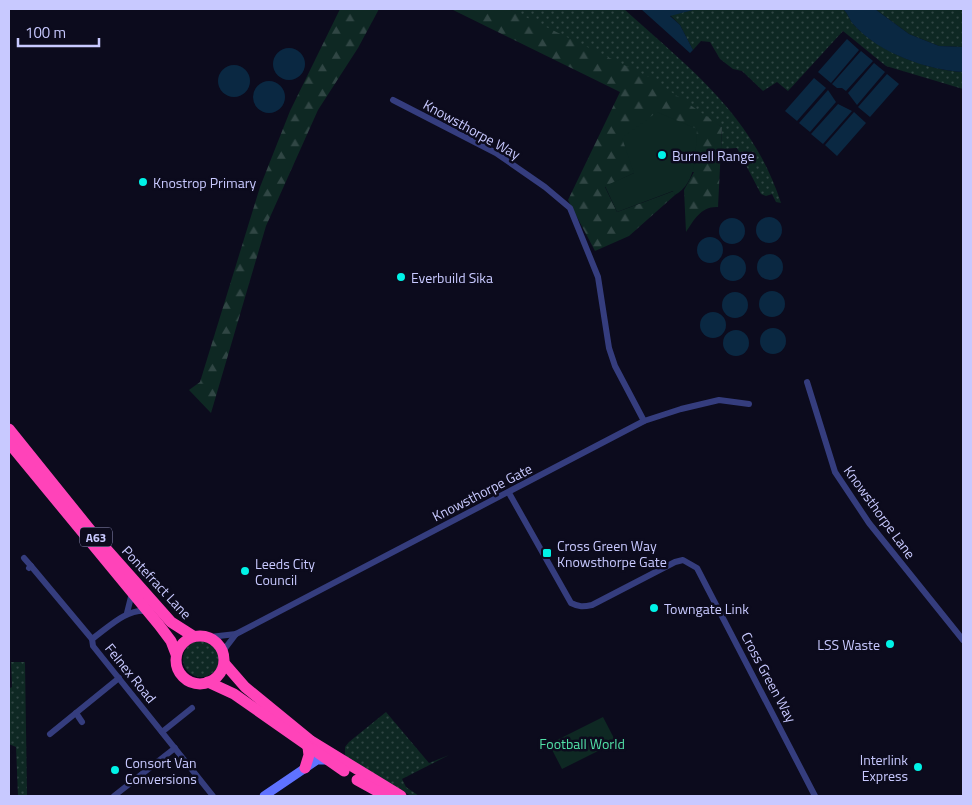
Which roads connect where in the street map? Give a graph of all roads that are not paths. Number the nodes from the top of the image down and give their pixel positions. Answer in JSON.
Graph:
{"nodes":[{"id":1,"x":393,"y":100,"type":"dead end"},
{"id":2,"x":807,"y":382,"type":"dead end"},
{"id":3,"x":749,"y":404,"type":"dead end"},
{"id":4,"x":644,"y":421,"type":"junction"},
{"id":5,"x":9,"y":429,"type":"edge"},
{"id":6,"x":9,"y":443,"type":"edge"},
{"id":7,"x":509,"y":493,"type":"junction"},
{"id":8,"x":24,"y":558,"type":"dead end"},
{"id":9,"x":132,"y":592,"type":"junction"},
{"id":10,"x":148,"y":612,"type":"junction"},
{"id":11,"x":127,"y":613,"type":"junction"},
{"id":12,"x":236,"y":634,"type":"junction"},
{"id":13,"x":193,"y":636,"type":"junction"},
{"id":14,"x":210,"y":637,"type":"junction"},
{"id":15,"x":92,"y":639,"type":"junction"},
{"id":16,"x":963,"y":640,"type":"edge"},
{"id":17,"x":223,"y":651,"type":"junction"},
{"id":18,"x":176,"y":654,"type":"junction"},
{"id":19,"x":224,"y":664,"type":"junction"},
{"id":20,"x":119,"y":678,"type":"junction"},
{"id":21,"x":208,"y":682,"type":"junction"},
{"id":22,"x":192,"y":708,"type":"dead end"},
{"id":23,"x":76,"y":713,"type":"junction"},
{"id":24,"x":82,"y":722,"type":"dead end"},
{"id":25,"x":162,"y":732,"type":"junction"},
{"id":26,"x":50,"y":734,"type":"dead end"},
{"id":27,"x":338,"y":743,"type":"dead end"},
{"id":28,"x":308,"y":747,"type":"junction"},
{"id":29,"x":175,"y":748,"type":"junction"},
{"id":30,"x":339,"y":759,"type":"junction"},
{"id":31,"x":326,"y":760,"type":"junction"},
{"id":32,"x":305,"y":768,"type":"junction"},
{"id":33,"x":114,"y":796,"type":"edge"},
{"id":34,"x":213,"y":796,"type":"edge"},
{"id":35,"x":264,"y":796,"type":"edge"},
{"id":36,"x":386,"y":796,"type":"edge"},
{"id":37,"x":401,"y":796,"type":"edge"},
{"id":38,"x":815,"y":796,"type":"edge"}],
"edges":[{"from":1,"to":4,"type":"street","name":"Knowsthorpe Way"},
{"from":2,"to":16,"type":"street","name":"Knowsthorpe Lane"},
{"from":3,"to":4,"type":"street","name":"Knowsthorpe Gate"},
{"from":4,"to":7,"type":"street","name":"Knowsthorpe Gate"},
{"from":5,"to":13,"type":"highway","name":"Pontefract Lane","number":"A63"},
{"from":6,"to":9,"type":"highway","name":"Pontefract Lane","number":"A63"},
{"from":7,"to":12,"type":"street","name":"Knowsthorpe Gate"},
{"from":7,"to":38,"type":"street","name":"Cross Green Way"},
{"from":8,"to":15,"type":"street","name":"Felnex Road"},
{"from":9,"to":10,"type":"highway","name":"Pontefract Lane","number":"A63"},
{"from":9,"to":11,"type":"street"},
{"from":10,"to":11,"type":"street"},
{"from":10,"to":18,"type":"highway","name":"Pontefract Lane","number":"A63"},
{"from":11,"to":15,"type":"street"},
{"from":12,"to":14,"type":"street","name":"Knowsthorpe Gate"},
{"from":12,"to":17,"type":"street","name":"Knowsthorpe Gate"},
{"from":13,"to":14,"type":"highway","number":"A63"},
{"from":13,"to":18,"type":"highway"},
{"from":14,"to":17,"type":"highway"},
{"from":15,"to":20,"type":"street","name":"Felnex Road"},
{"from":17,"to":19,"type":"highway"},
{"from":18,"to":21,"type":"highway","number":"A63"},
{"from":19,"to":21,"type":"highway"},
{"from":19,"to":30,"type":"highway"},
{"from":20,"to":23,"type":"street"},
{"from":20,"to":25,"type":"street","name":"Felnex Road"},
{"from":21,"to":28,"type":"highway","number":"A63"},
{"from":22,"to":25,"type":"street"},
{"from":23,"to":24,"type":"street"},
{"from":23,"to":26,"type":"street"},
{"from":25,"to":29,"type":"street","name":"Felnex Road"},
{"from":27,"to":30,"type":"highway"},
{"from":28,"to":31,"type":"highway","number":"A63"},
{"from":28,"to":32,"type":"highway"},
{"from":29,"to":33,"type":"street"},
{"from":29,"to":34,"type":"street","name":"Felnex Road"},
{"from":30,"to":37,"type":"highway"},
{"from":31,"to":32,"type":"street"},
{"from":31,"to":36,"type":"highway","number":"A63"},
{"from":32,"to":35,"type":"street"}]}
